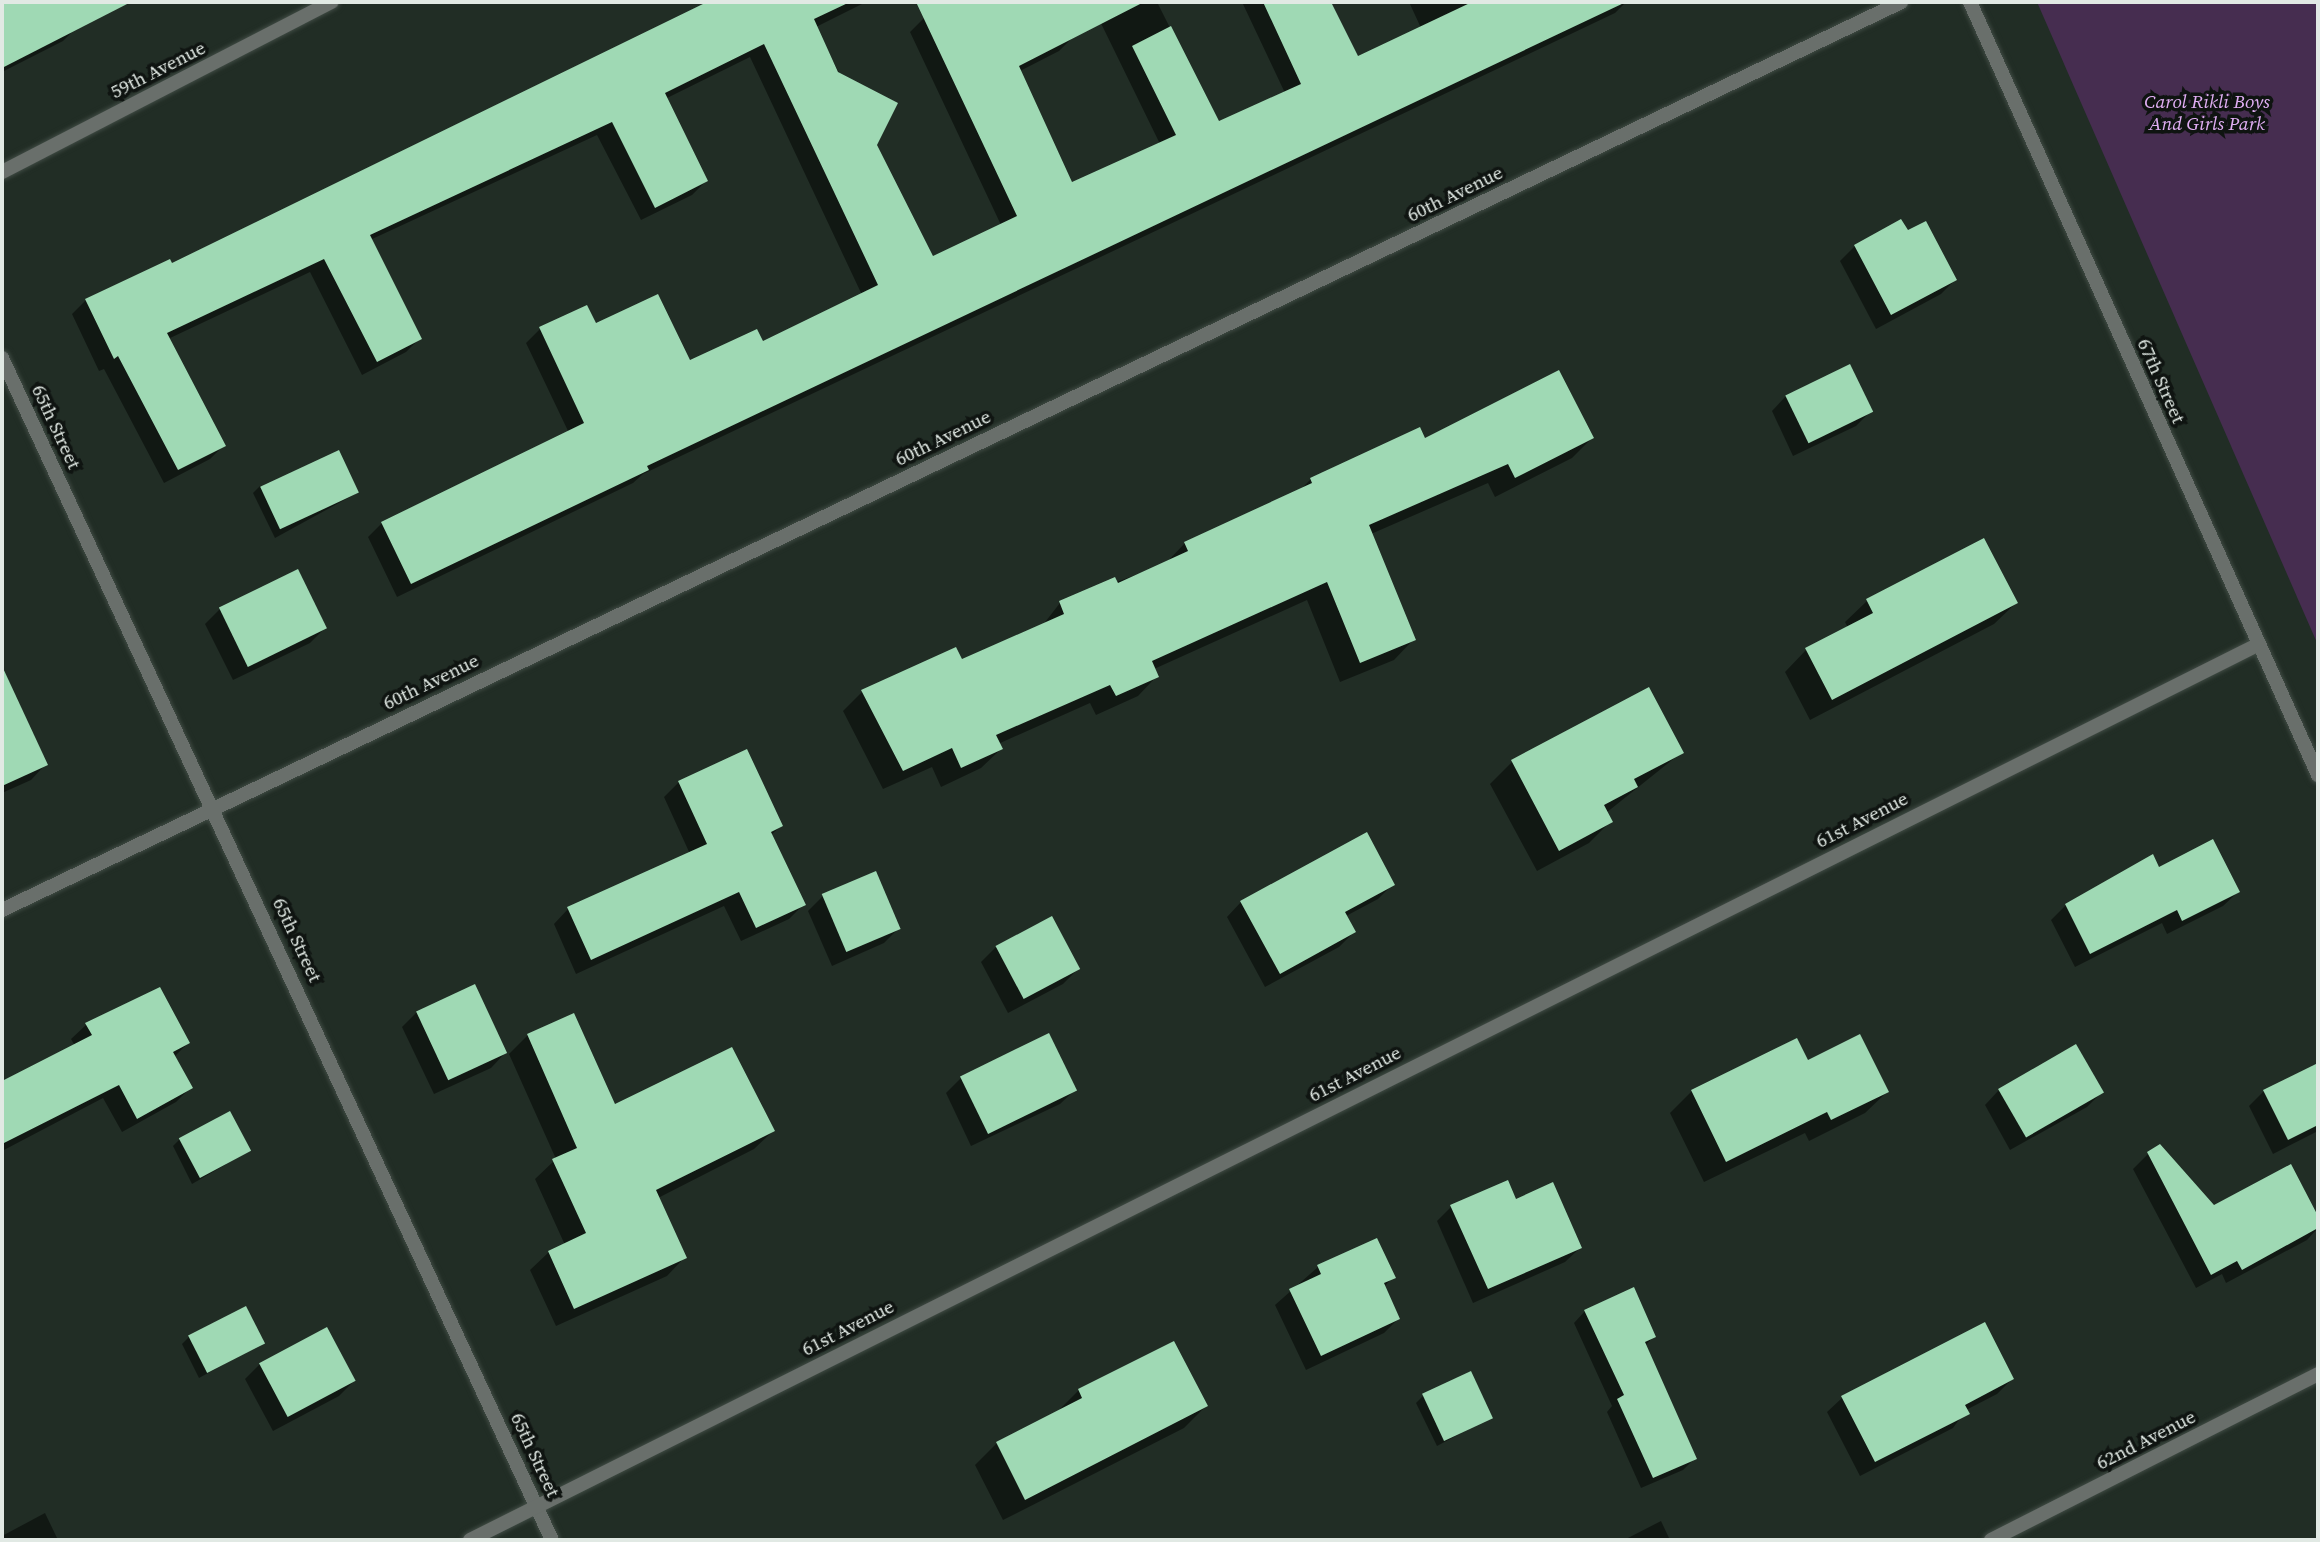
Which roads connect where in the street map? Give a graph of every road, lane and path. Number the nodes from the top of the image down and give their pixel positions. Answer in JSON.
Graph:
{"nodes":[{"id":1,"x":331,"y":2,"type":"edge"},
{"id":2,"x":1901,"y":2,"type":"edge"},
{"id":3,"x":1970,"y":2,"type":"edge"},
{"id":4,"x":2,"y":172,"type":"edge"},
{"id":5,"x":2,"y":358,"type":"edge"},
{"id":6,"x":2259,"y":644,"type":"junction"},
{"id":7,"x":2318,"y":775,"type":"edge"},
{"id":8,"x":214,"y":807,"type":"junction"},
{"id":9,"x":2,"y":910,"type":"edge"},
{"id":10,"x":2318,"y":1374,"type":"edge"},
{"id":11,"x":537,"y":1505,"type":"junction"},
{"id":12,"x":470,"y":1540,"type":"edge"},
{"id":13,"x":552,"y":1540,"type":"edge"},
{"id":14,"x":1991,"y":1540,"type":"edge"}],
"edges":[{"from":1,"to":4,"type":"street","name":"59th Avenue"},
{"from":2,"to":8,"type":"street","name":"60th Avenue"},
{"from":3,"to":6,"type":"street","name":"67th Street"},
{"from":5,"to":8,"type":"street","name":"65th Street"},
{"from":6,"to":7,"type":"street","name":"67th Street"},
{"from":6,"to":11,"type":"street","name":"61st Avenue"},
{"from":8,"to":9,"type":"street","name":"60th Avenue"},
{"from":8,"to":11,"type":"street","name":"65th Street"},
{"from":10,"to":14,"type":"street","name":"62nd Avenue"},
{"from":11,"to":12,"type":"street","name":"61st Avenue"},
{"from":11,"to":13,"type":"street","name":"65th Street"}]}
